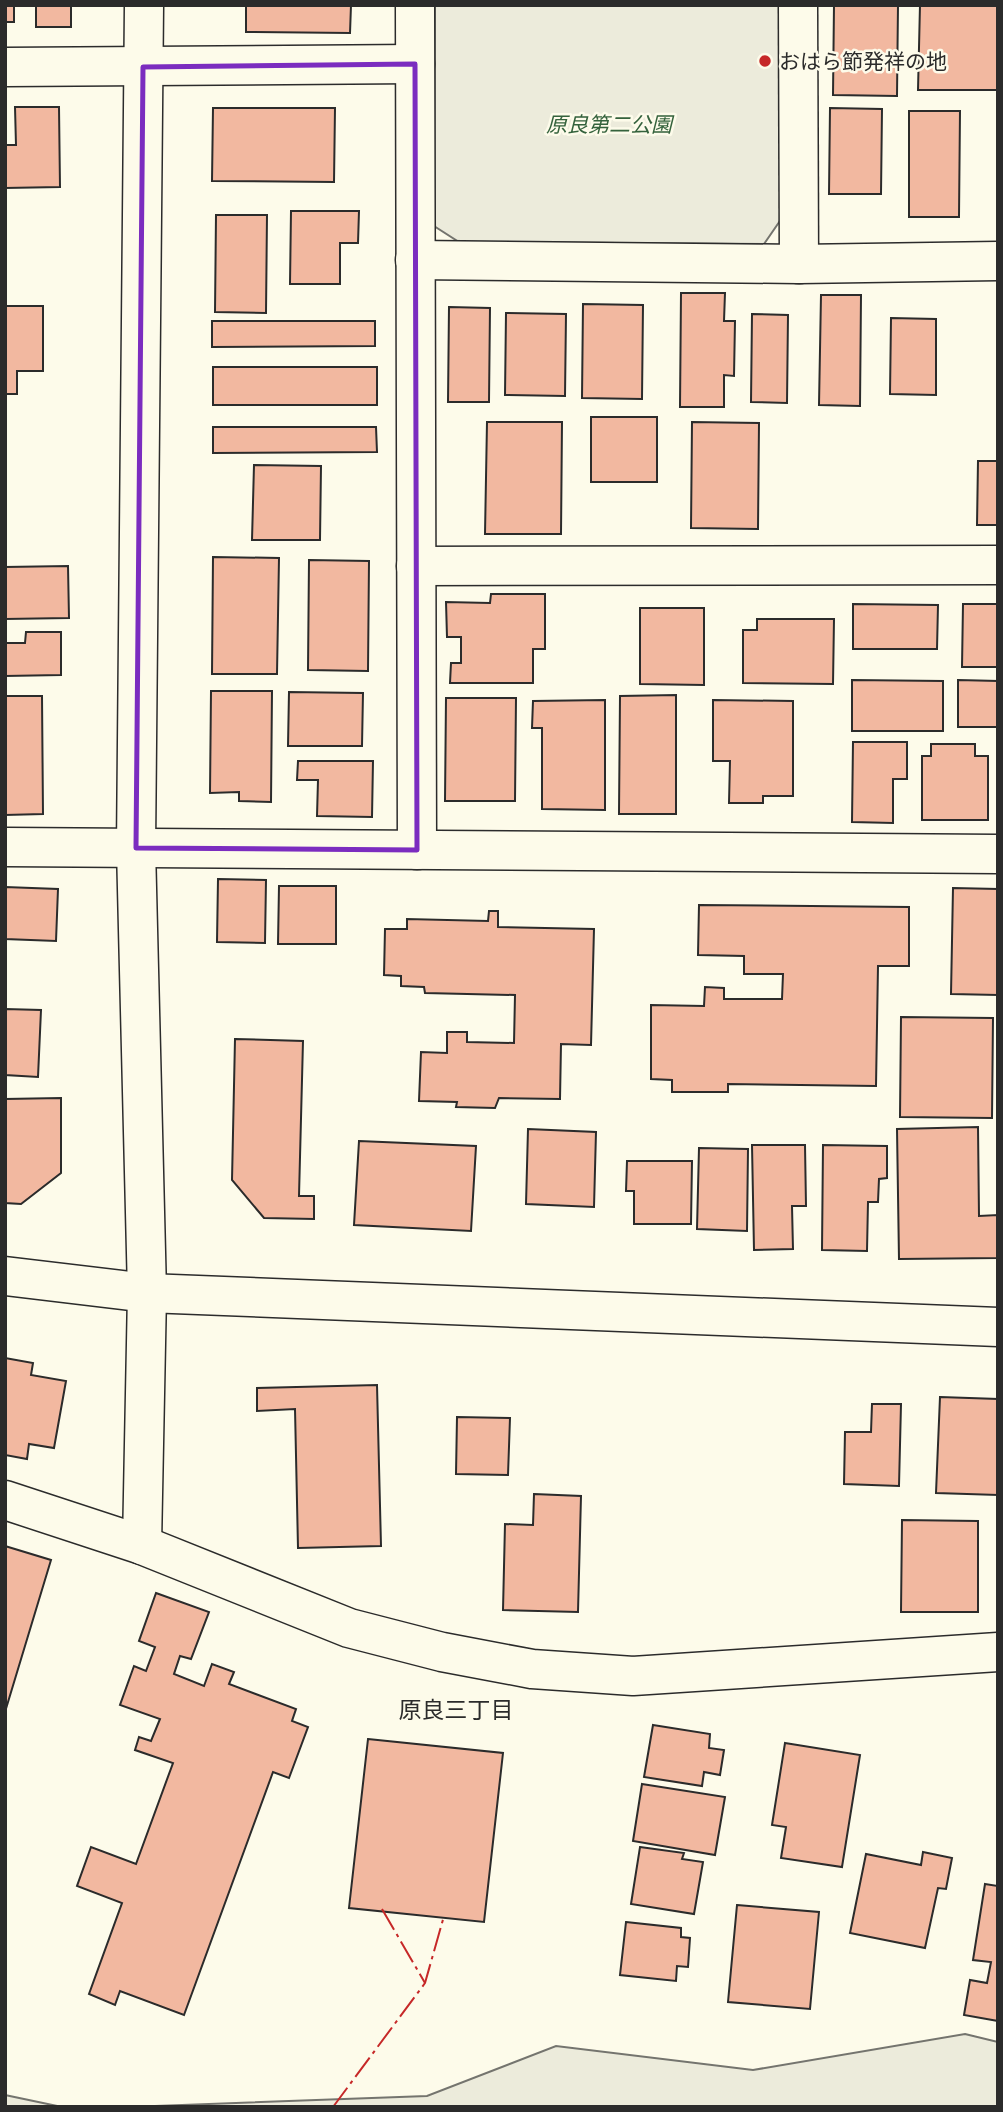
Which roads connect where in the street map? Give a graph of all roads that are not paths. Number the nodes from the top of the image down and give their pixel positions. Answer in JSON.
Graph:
{"nodes":[{"id":1,"x":144,"y":5,"type":"edge"},
{"id":2,"x":415,"y":5,"type":"edge"},
{"id":3,"x":798,"y":5,"type":"edge"},
{"id":4,"x":415,"y":64,"type":"junction"},
{"id":5,"x":5,"y":67,"type":"edge"},
{"id":6,"x":143,"y":67,"type":"junction"},
{"id":7,"x":415,"y":260,"type":"junction"},
{"id":8,"x":998,"y":261,"type":"edge"},
{"id":9,"x":799,"y":264,"type":"junction"},
{"id":10,"x":998,"y":565,"type":"edge"},
{"id":11,"x":416,"y":566,"type":"junction"},
{"id":12,"x":5,"y":847,"type":"edge"},
{"id":13,"x":136,"y":848,"type":"junction"},
{"id":14,"x":417,"y":850,"type":"junction"},
{"id":15,"x":998,"y":854,"type":"edge"},
{"id":16,"x":5,"y":1276,"type":"edge"},
{"id":17,"x":147,"y":1293,"type":"junction"},
{"id":18,"x":998,"y":1326,"type":"edge"},
{"id":19,"x":5,"y":1500,"type":"edge"},
{"id":20,"x":142,"y":1545,"type":"junction"},
{"id":21,"x":998,"y":1652,"type":"edge"}],
"edges":[{"from":1,"to":6,"type":"street"},
{"from":2,"to":4,"type":"street"},
{"from":3,"to":9,"type":"street"},
{"from":4,"to":6,"type":"street"},
{"from":4,"to":7,"type":"street"},
{"from":5,"to":6,"type":"street"},
{"from":6,"to":13,"type":"street"},
{"from":7,"to":9,"type":"street"},
{"from":7,"to":11,"type":"street"},
{"from":8,"to":9,"type":"street"},
{"from":10,"to":11,"type":"street"},
{"from":11,"to":14,"type":"street"},
{"from":12,"to":13,"type":"street"},
{"from":13,"to":14,"type":"street"},
{"from":13,"to":17,"type":"street"},
{"from":14,"to":15,"type":"street"},
{"from":16,"to":17,"type":"street"},
{"from":17,"to":18,"type":"street"},
{"from":17,"to":20,"type":"street"},
{"from":19,"to":20,"type":"street"},
{"from":20,"to":21,"type":"street"}]}
